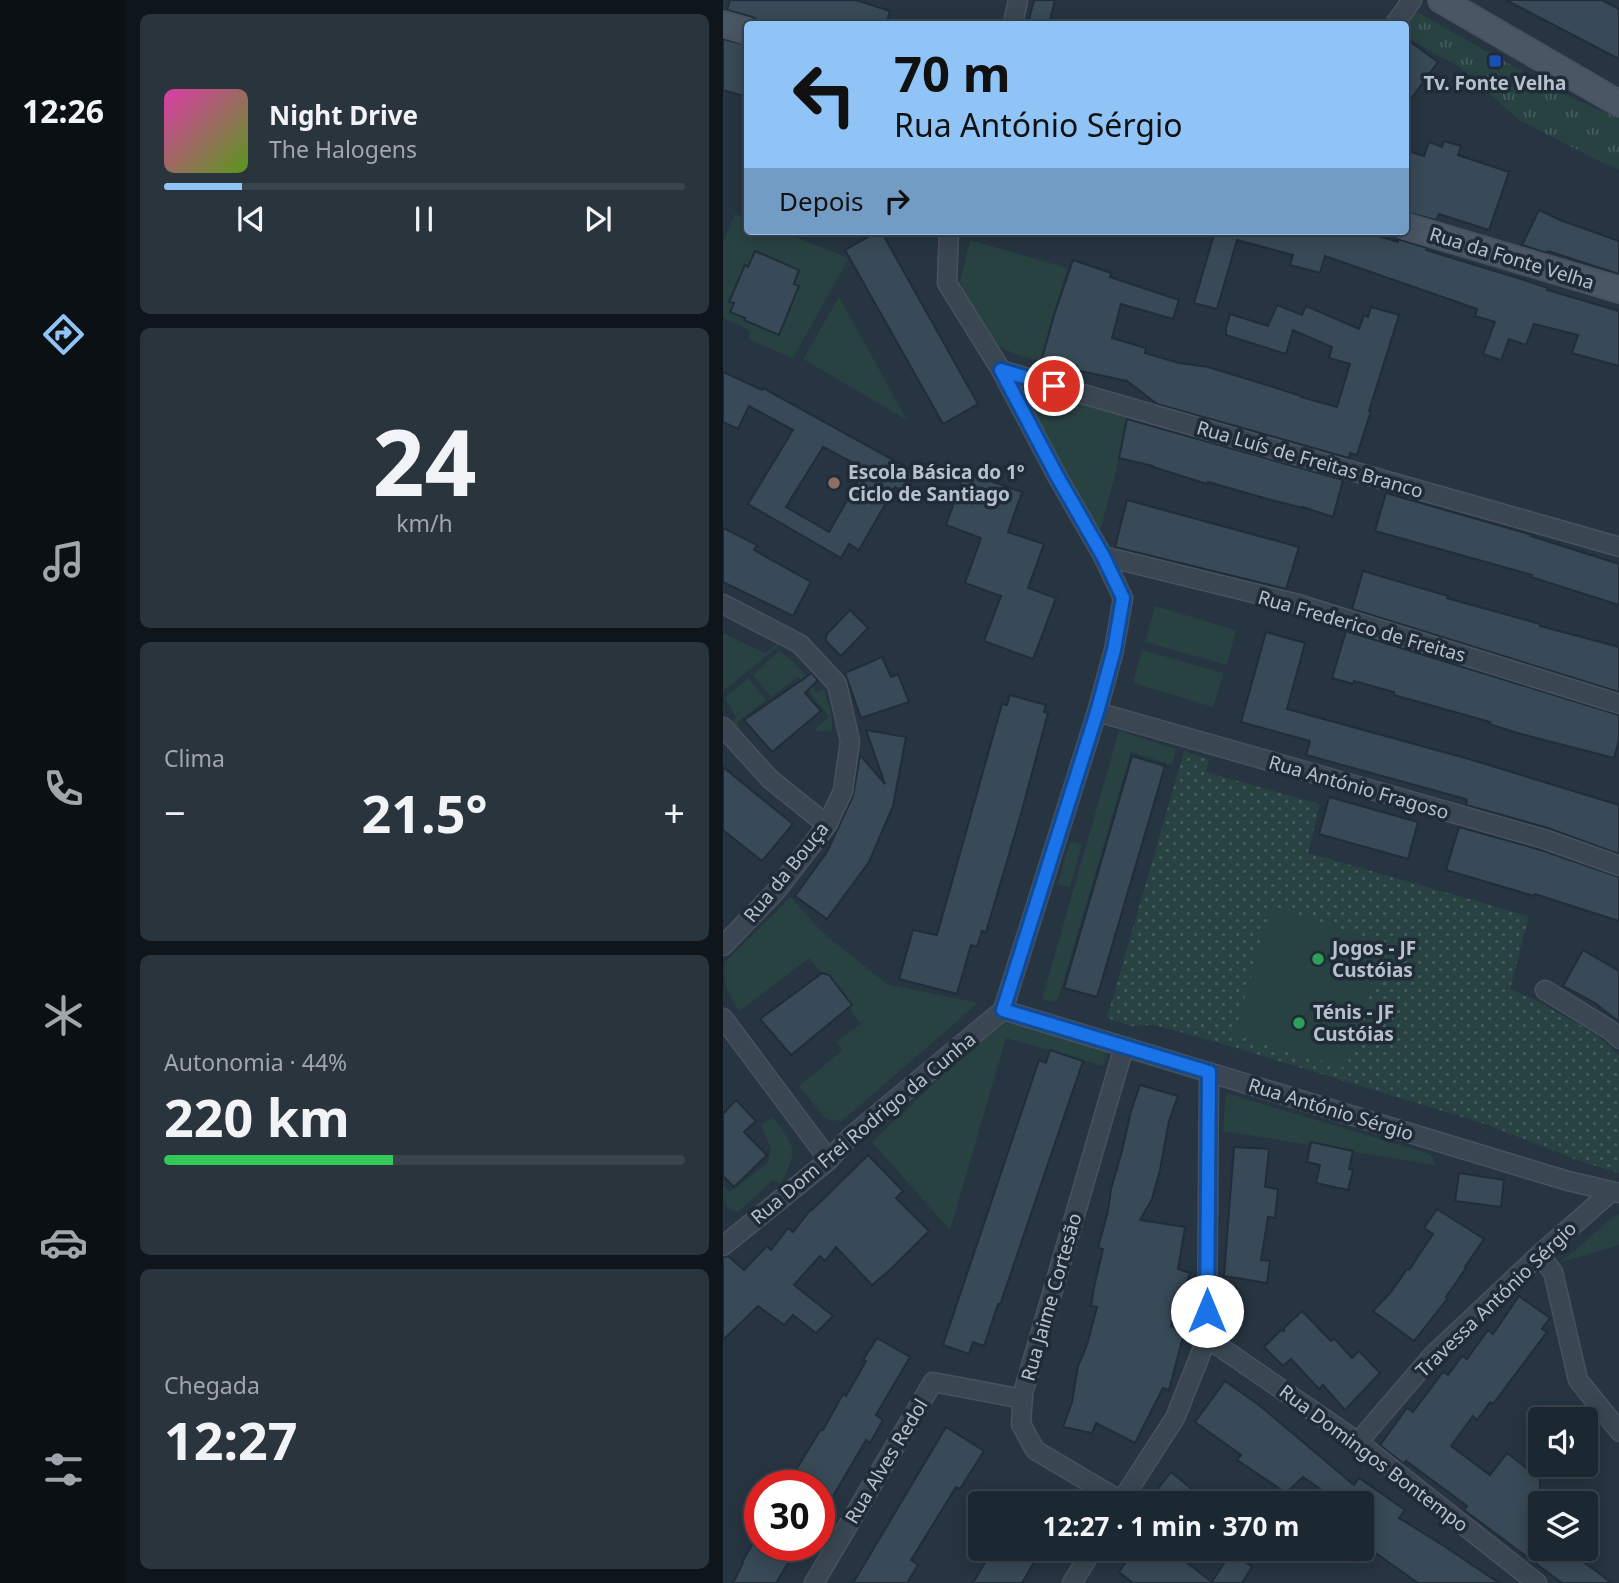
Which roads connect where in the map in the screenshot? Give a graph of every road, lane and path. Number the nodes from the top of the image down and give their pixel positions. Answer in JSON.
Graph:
{"nodes":[{"id":1,"x":1018,"y":0,"type":"edge"},
{"id":2,"x":1413,"y":0,"type":"edge"},
{"id":3,"x":1441,"y":0,"type":"edge"},
{"id":4,"x":1014,"y":21,"type":"edge"},
{"id":5,"x":1398,"y":21,"type":"edge"},
{"id":6,"x":723,"y":24,"type":"edge"},
{"id":7,"x":744,"y":30,"type":"edge"},
{"id":8,"x":1619,"y":104,"type":"edge"},
{"id":9,"x":1409,"y":227,"type":"edge"},
{"id":10,"x":949,"y":235,"type":"edge"},
{"id":11,"x":1619,"y":290,"type":"edge"},
{"id":12,"x":1001,"y":370,"type":"junction"},
{"id":13,"x":1619,"y":547,"type":"edge"},
{"id":14,"x":1103,"y":556,"type":"junction"},
{"id":15,"x":723,"y":604,"type":"edge"},
{"id":16,"x":1619,"y":704,"type":"edge"},
{"id":17,"x":1097,"y":712,"type":"junction"},
{"id":18,"x":723,"y":727,"type":"edge"},
{"id":19,"x":827,"y":825,"type":"junction"},
{"id":20,"x":1619,"y":866,"type":"edge"},
{"id":21,"x":723,"y":946,"type":"edge"},
{"id":22,"x":1545,"y":990,"type":"dead end"},
{"id":23,"x":1003,"y":1010,"type":"junction"},
{"id":24,"x":723,"y":1018,"type":"edge"},
{"id":25,"x":1619,"y":1039,"type":"edge"},
{"id":26,"x":1124,"y":1047,"type":"junction"},
{"id":27,"x":1209,"y":1072,"type":"junction"},
{"id":28,"x":829,"y":1160,"type":"junction"},
{"id":29,"x":1615,"y":1192,"type":"edge"},
{"id":30,"x":723,"y":1246,"type":"edge"},
{"id":31,"x":1539,"y":1255,"type":"junction"},
{"id":32,"x":1207,"y":1338,"type":"junction"},
{"id":33,"x":1023,"y":1399,"type":"junction"},
{"id":34,"x":1619,"y":1432,"type":"edge"},
{"id":35,"x":1358,"y":1442,"type":"junction"},
{"id":36,"x":1103,"y":1491,"type":"edge"},
{"id":37,"x":1128,"y":1491,"type":"edge"},
{"id":38,"x":1086,"y":1561,"type":"edge"},
{"id":39,"x":814,"y":1583,"type":"edge"},
{"id":40,"x":1072,"y":1583,"type":"edge"},
{"id":41,"x":1537,"y":1583,"type":"edge"}],
"edges":[{"from":1,"to":4,"type":"street"},
{"from":2,"to":5,"type":"street"},
{"from":3,"to":8,"type":"street"},
{"from":6,"to":7,"type":"street"},
{"from":9,"to":11,"type":"street","name":"Rua da Fonte Velha"},
{"from":10,"to":12,"type":"street"},
{"from":12,"to":13,"type":"street","name":"Rua Luís de Freitas Branco"},
{"from":12,"to":14,"type":"street"},
{"from":14,"to":16,"type":"street","name":"Rua Frederico de Freitas"},
{"from":14,"to":17,"type":"street"},
{"from":15,"to":19,"type":"street","name":"Rua da Bouça"},
{"from":17,"to":20,"type":"street","name":"Rua António Fragoso"},
{"from":17,"to":23,"type":"street"},
{"from":18,"to":19,"type":"street"},
{"from":19,"to":21,"type":"street","name":"Rua da Bouça"},
{"from":22,"to":25,"type":"street"},
{"from":23,"to":26,"type":"street","name":"Rua António Sérgio"},
{"from":23,"to":28,"type":"street","name":"Rua Dom Frei Rodrigo da Cunha"},
{"from":24,"to":28,"type":"street"},
{"from":26,"to":27,"type":"street","name":"Rua António Sérgio"},
{"from":26,"to":33,"type":"street","name":"Rua Jaime Cortesão"},
{"from":27,"to":29,"type":"street","name":"Rua António Sérgio"},
{"from":27,"to":32,"type":"street"},
{"from":28,"to":30,"type":"street","name":"Rua Dom Frei Rodrigo da Cunha"},
{"from":29,"to":31,"type":"street","name":"Travessa António Sérgio"},
{"from":31,"to":34,"type":"street"},
{"from":31,"to":35,"type":"street","name":"Travessa António Sérgio"},
{"from":32,"to":35,"type":"street","name":"Rua Domingos Bontempo"},
{"from":32,"to":37,"type":"street"},
{"from":33,"to":36,"type":"street","name":"Rua Jaime Cortesão"},
{"from":33,"to":39,"type":"street","name":"Rua Alves Redol"},
{"from":35,"to":41,"type":"street","name":"Rua Domingos Bontempo"},
{"from":38,"to":40,"type":"street"}]}
